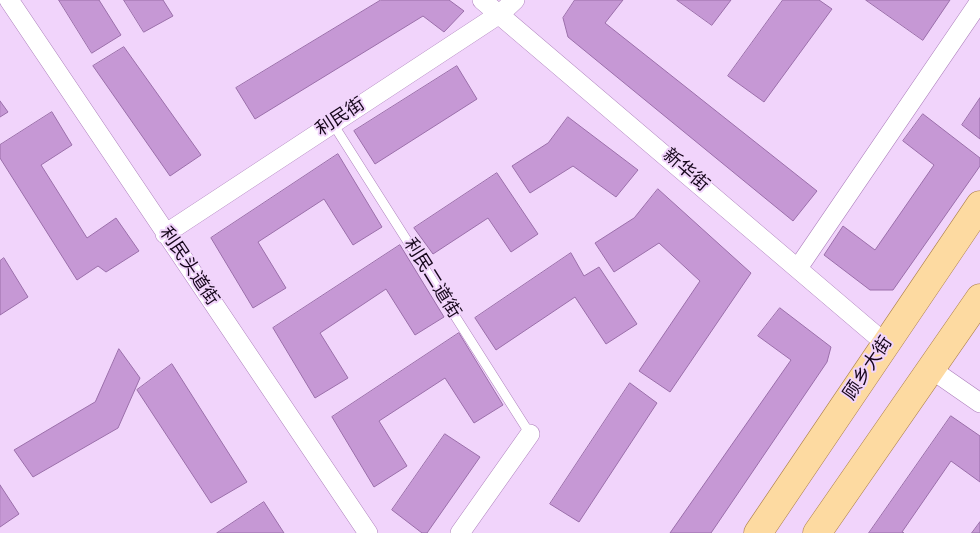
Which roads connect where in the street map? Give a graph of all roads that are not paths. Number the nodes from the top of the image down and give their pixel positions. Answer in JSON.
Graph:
{"nodes":[{"id":1,"x":9,"y":0,"type":"edge"},
{"id":2,"x":482,"y":0,"type":"edge"},
{"id":3,"x":515,"y":0,"type":"edge"},
{"id":4,"x":980,"y":2,"type":"edge"},
{"id":5,"x":501,"y":14,"type":"junction"},
{"id":6,"x":332,"y":124,"type":"junction"},
{"id":7,"x":980,"y":205,"type":"edge"},
{"id":8,"x":165,"y":234,"type":"junction"},
{"id":9,"x":798,"y":268,"type":"junction"},
{"id":10,"x":980,"y":298,"type":"edge"},
{"id":11,"x":886,"y":344,"type":"junction"},
{"id":12,"x":931,"y":369,"type":"junction"},
{"id":13,"x":980,"y":403,"type":"edge"},
{"id":14,"x":530,"y":434,"type":"joint"},
{"id":15,"x":368,"y":533,"type":"edge"},
{"id":16,"x":460,"y":533,"type":"edge"},
{"id":17,"x":758,"y":533,"type":"edge"},
{"id":18,"x":817,"y":533,"type":"edge"}],
"edges":[{"from":1,"to":8,"type":"street","name":"利民头道街"},
{"from":2,"to":5,"type":"street","name":"新华街"},
{"from":3,"to":5,"type":"street","name":"利民街"},
{"from":4,"to":9,"type":"street"},
{"from":5,"to":6,"type":"street","name":"利民街"},
{"from":5,"to":9,"type":"street","name":"新华街"},
{"from":6,"to":8,"type":"street","name":"利民街"},
{"from":6,"to":14,"type":"lane","name":"利民二道街"},
{"from":7,"to":11,"type":"main road","name":"顾乡大街"},
{"from":8,"to":15,"type":"street","name":"利民头道街"},
{"from":9,"to":11,"type":"street","name":"新华街"},
{"from":10,"to":12,"type":"main road"},
{"from":11,"to":17,"type":"main road","name":"顾乡大街"},
{"from":12,"to":13,"type":"street"},
{"from":12,"to":18,"type":"main road"},
{"from":14,"to":16,"type":"street"}]}
